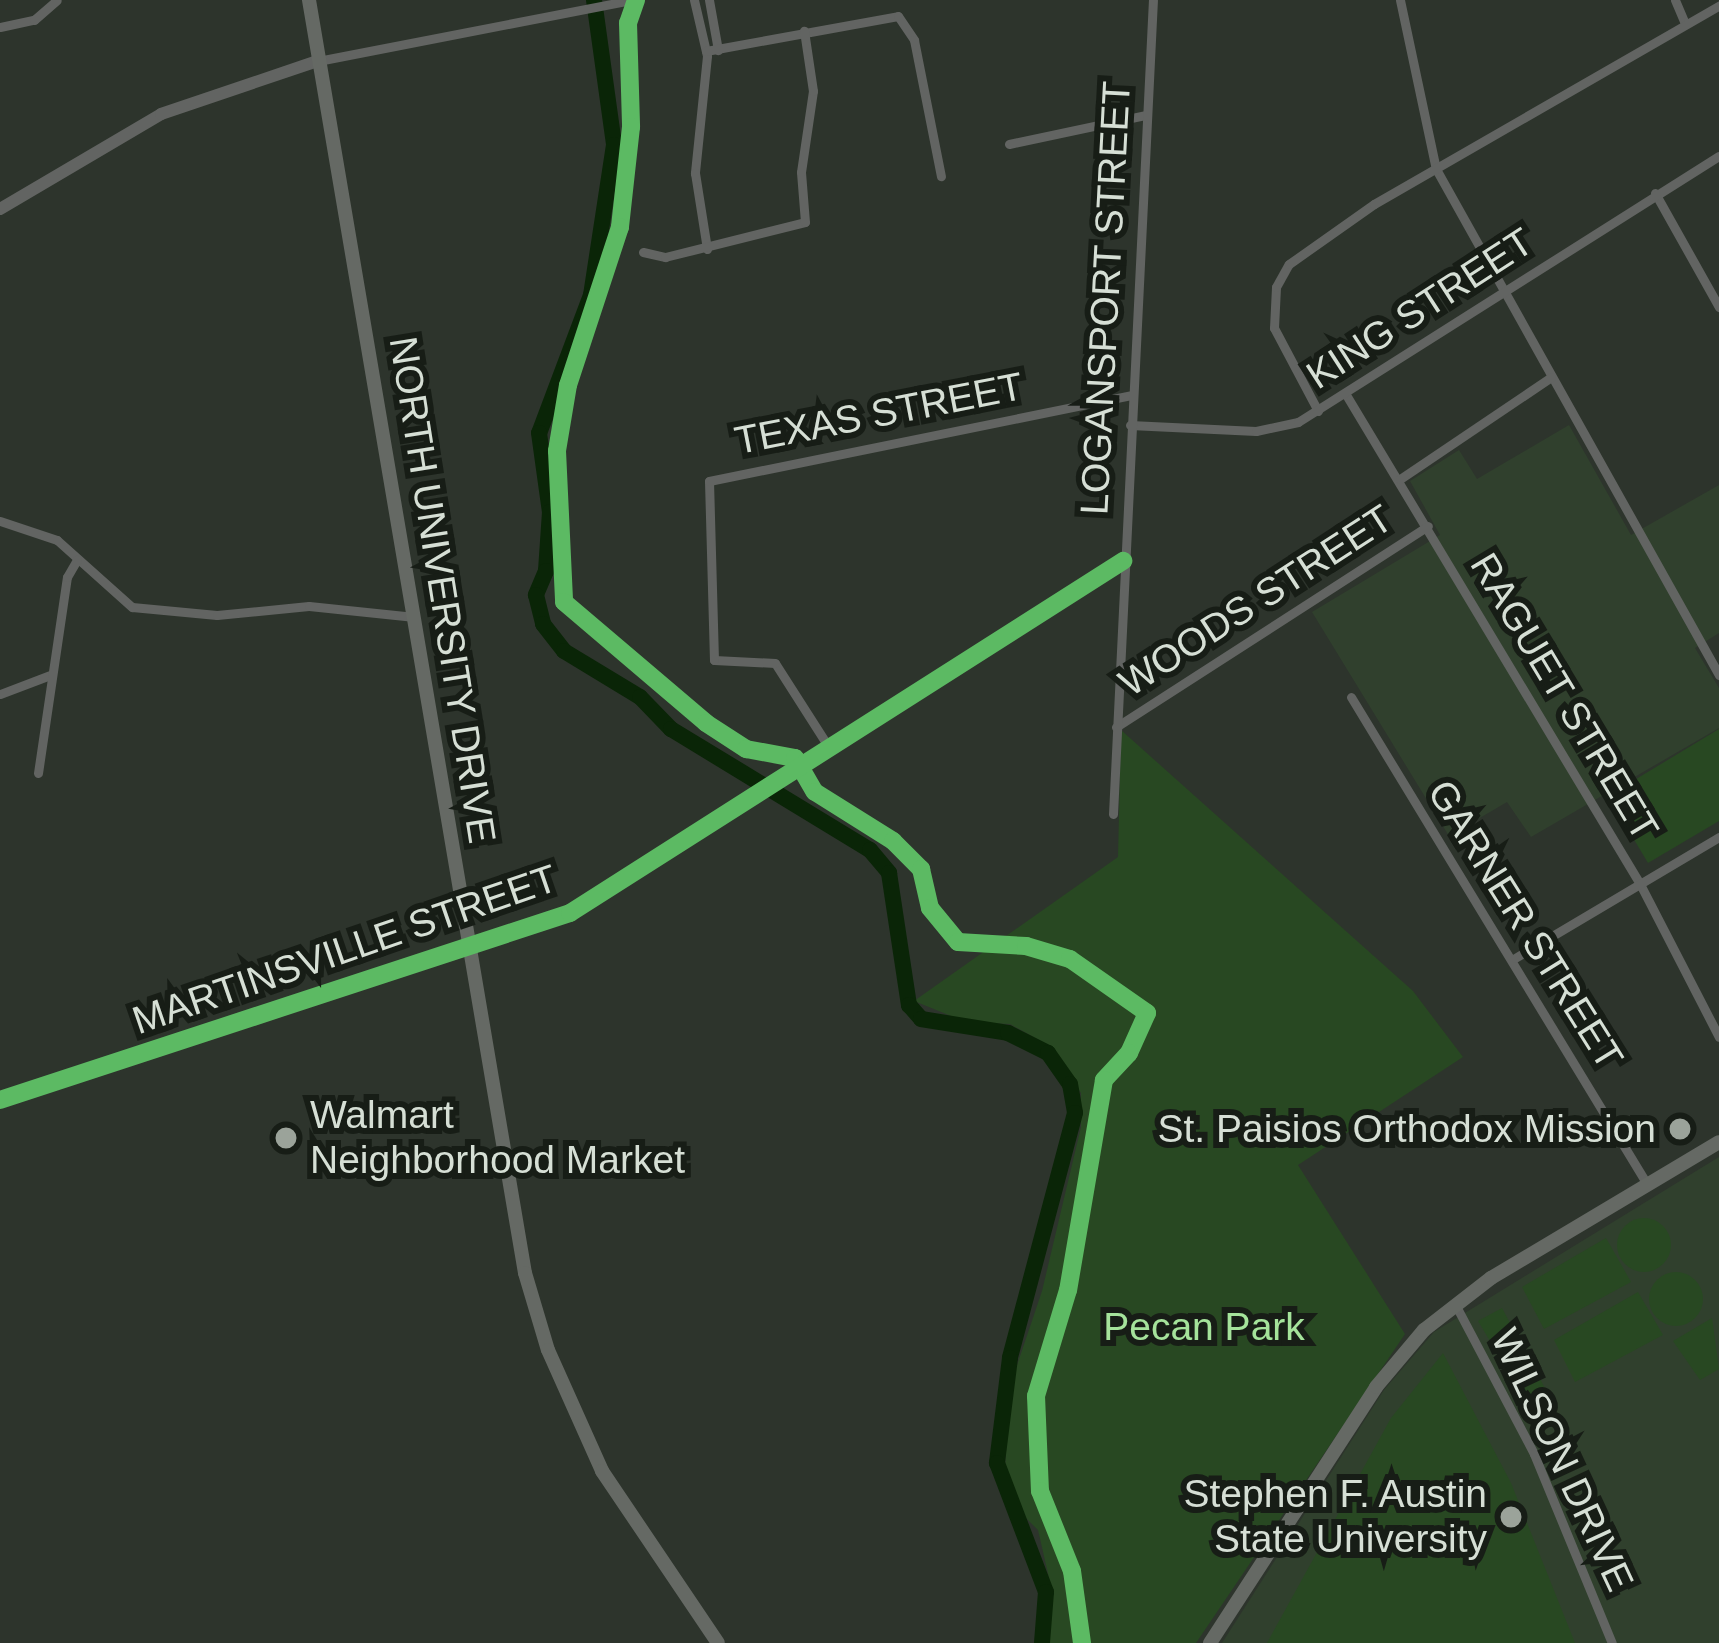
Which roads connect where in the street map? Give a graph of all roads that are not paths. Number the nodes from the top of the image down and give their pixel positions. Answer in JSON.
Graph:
{"nodes":[{"id":1,"x":57,"y":0,"type":"edge"},
{"id":2,"x":309,"y":0,"type":"edge"},
{"id":3,"x":694,"y":0,"type":"edge"},
{"id":4,"x":709,"y":0,"type":"edge"},
{"id":5,"x":1153,"y":0,"type":"edge"},
{"id":6,"x":1400,"y":0,"type":"edge"},
{"id":7,"x":1675,"y":0,"type":"edge"},
{"id":8,"x":628,"y":1,"type":"edge"},
{"id":9,"x":1719,"y":6,"type":"edge"},
{"id":10,"x":1685,"y":23,"type":"junction"},
{"id":11,"x":0,"y":27,"type":"edge"},
{"id":12,"x":804,"y":31,"type":"junction"},
{"id":13,"x":720,"y":47,"type":"junction"},
{"id":14,"x":706,"y":51,"type":"junction"},
{"id":15,"x":318,"y":61,"type":"junction"},
{"id":16,"x":707,"y":70,"type":"junction"},
{"id":17,"x":1144,"y":115,"type":"junction"},
{"id":18,"x":1009,"y":144,"type":"dead end"},
{"id":19,"x":1719,"y":156,"type":"edge"},
{"id":20,"x":1436,"y":169,"type":"junction"},
{"id":21,"x":941,"y":176,"type":"dead end"},
{"id":22,"x":1654,"y":193,"type":"junction"},
{"id":23,"x":0,"y":209,"type":"edge"},
{"id":24,"x":707,"y":248,"type":"junction"},
{"id":25,"x":644,"y":252,"type":"dead end"},
{"id":26,"x":1504,"y":291,"type":"junction"},
{"id":27,"x":1719,"y":307,"type":"edge"},
{"id":28,"x":1551,"y":377,"type":"junction"},
{"id":29,"x":1345,"y":393,"type":"junction"},
{"id":30,"x":1132,"y":395,"type":"junction"},
{"id":31,"x":1318,"y":411,"type":"junction"},
{"id":32,"x":1130,"y":425,"type":"junction"},
{"id":33,"x":1400,"y":479,"type":"junction"},
{"id":34,"x":0,"y":521,"type":"edge"},
{"id":35,"x":1428,"y":526,"type":"junction"},
{"id":36,"x":77,"y":560,"type":"junction"},
{"id":37,"x":1123,"y":561,"type":"junction"},
{"id":38,"x":415,"y":617,"type":"junction"},
{"id":39,"x":50,"y":675,"type":"junction"},
{"id":40,"x":1719,"y":675,"type":"edge"},
{"id":41,"x":0,"y":694,"type":"edge"},
{"id":42,"x":1351,"y":697,"type":"dead end"},
{"id":43,"x":1116,"y":727,"type":"junction"},
{"id":44,"x":828,"y":746,"type":"junction"},
{"id":45,"x":38,"y":773,"type":"dead end"},
{"id":46,"x":1113,"y":814,"type":"dead end"},
{"id":47,"x":1719,"y":837,"type":"edge"},
{"id":48,"x":1640,"y":884,"type":"junction"},
{"id":49,"x":468,"y":951,"type":"junction"},
{"id":50,"x":1515,"y":958,"type":"junction"},
{"id":51,"x":1719,"y":1037,"type":"edge"},
{"id":52,"x":0,"y":1100,"type":"edge"},
{"id":53,"x":1719,"y":1142,"type":"edge"},
{"id":54,"x":1647,"y":1184,"type":"junction"},
{"id":55,"x":1455,"y":1304,"type":"junction"},
{"id":56,"x":718,"y":1643,"type":"edge"},
{"id":57,"x":1210,"y":1643,"type":"edge"},
{"id":58,"x":1612,"y":1643,"type":"edge"}],
"edges":[{"from":1,"to":11,"type":"street"},
{"from":2,"to":15,"type":"main road","name":"NORTH UNIVERSITY DRIVE"},
{"from":3,"to":14,"type":"street"},
{"from":4,"to":13,"type":"street"},
{"from":5,"to":17,"type":"street","name":"LOGANSPORT STREET"},
{"from":6,"to":20,"type":"street"},
{"from":7,"to":10,"type":"street"},
{"from":8,"to":15,"type":"street"},
{"from":9,"to":10,"type":"street"},
{"from":10,"to":20,"type":"street"},
{"from":12,"to":13,"type":"street"},
{"from":12,"to":21,"type":"street"},
{"from":12,"to":24,"type":"street"},
{"from":13,"to":14,"type":"street"},
{"from":13,"to":16,"type":"street"},
{"from":14,"to":16,"type":"street"},
{"from":15,"to":23,"type":"street"},
{"from":15,"to":38,"type":"main road","name":"NORTH UNIVERSITY DRIVE"},
{"from":16,"to":24,"type":"street"},
{"from":17,"to":18,"type":"street"},
{"from":17,"to":30,"type":"street","name":"LOGANSPORT STREET"},
{"from":19,"to":22,"type":"street","name":"KING STREET"},
{"from":20,"to":26,"type":"street"},
{"from":20,"to":31,"type":"street"},
{"from":22,"to":26,"type":"street","name":"KING STREET"},
{"from":22,"to":27,"type":"street"},
{"from":24,"to":25,"type":"street"},
{"from":26,"to":28,"type":"street"},
{"from":26,"to":29,"type":"street","name":"KING STREET"},
{"from":28,"to":33,"type":"street"},
{"from":28,"to":40,"type":"street"},
{"from":29,"to":31,"type":"street","name":"KING STREET"},
{"from":29,"to":33,"type":"street","name":"RAGUET STREET"},
{"from":30,"to":32,"type":"street","name":"LOGANSPORT STREET"},
{"from":30,"to":44,"type":"street","name":"TEXAS STREET"},
{"from":31,"to":32,"type":"street","name":"KING STREET"},
{"from":32,"to":37,"type":"street","name":"LOGANSPORT STREET"},
{"from":33,"to":35,"type":"street","name":"RAGUET STREET"},
{"from":34,"to":36,"type":"street"},
{"from":35,"to":43,"type":"street","name":"WOODS STREET"},
{"from":35,"to":48,"type":"street","name":"RAGUET STREET"},
{"from":36,"to":38,"type":"street"},
{"from":36,"to":39,"type":"street"},
{"from":37,"to":43,"type":"street","name":"LOGANSPORT STREET"},
{"from":37,"to":44,"type":"street","name":"MARTINSVILLE STREET"},
{"from":38,"to":49,"type":"main road","name":"NORTH UNIVERSITY DRIVE"},
{"from":39,"to":41,"type":"street"},
{"from":39,"to":45,"type":"street"},
{"from":42,"to":50,"type":"street","name":"GARNER STREET"},
{"from":43,"to":46,"type":"street","name":"LOGANSPORT STREET"},
{"from":44,"to":49,"type":"street","name":"MARTINSVILLE STREET"},
{"from":47,"to":48,"type":"street"},
{"from":48,"to":50,"type":"street"},
{"from":48,"to":51,"type":"street","name":"RAGUET STREET"},
{"from":49,"to":52,"type":"street","name":"MARTINSVILLE STREET"},
{"from":49,"to":56,"type":"main road","name":"NORTH UNIVERSITY DRIVE"},
{"from":50,"to":54,"type":"street","name":"GARNER STREET"},
{"from":53,"to":54,"type":"main road"},
{"from":54,"to":55,"type":"main road"},
{"from":55,"to":57,"type":"main road"},
{"from":55,"to":58,"type":"street","name":"WILSON DRIVE"}]}
